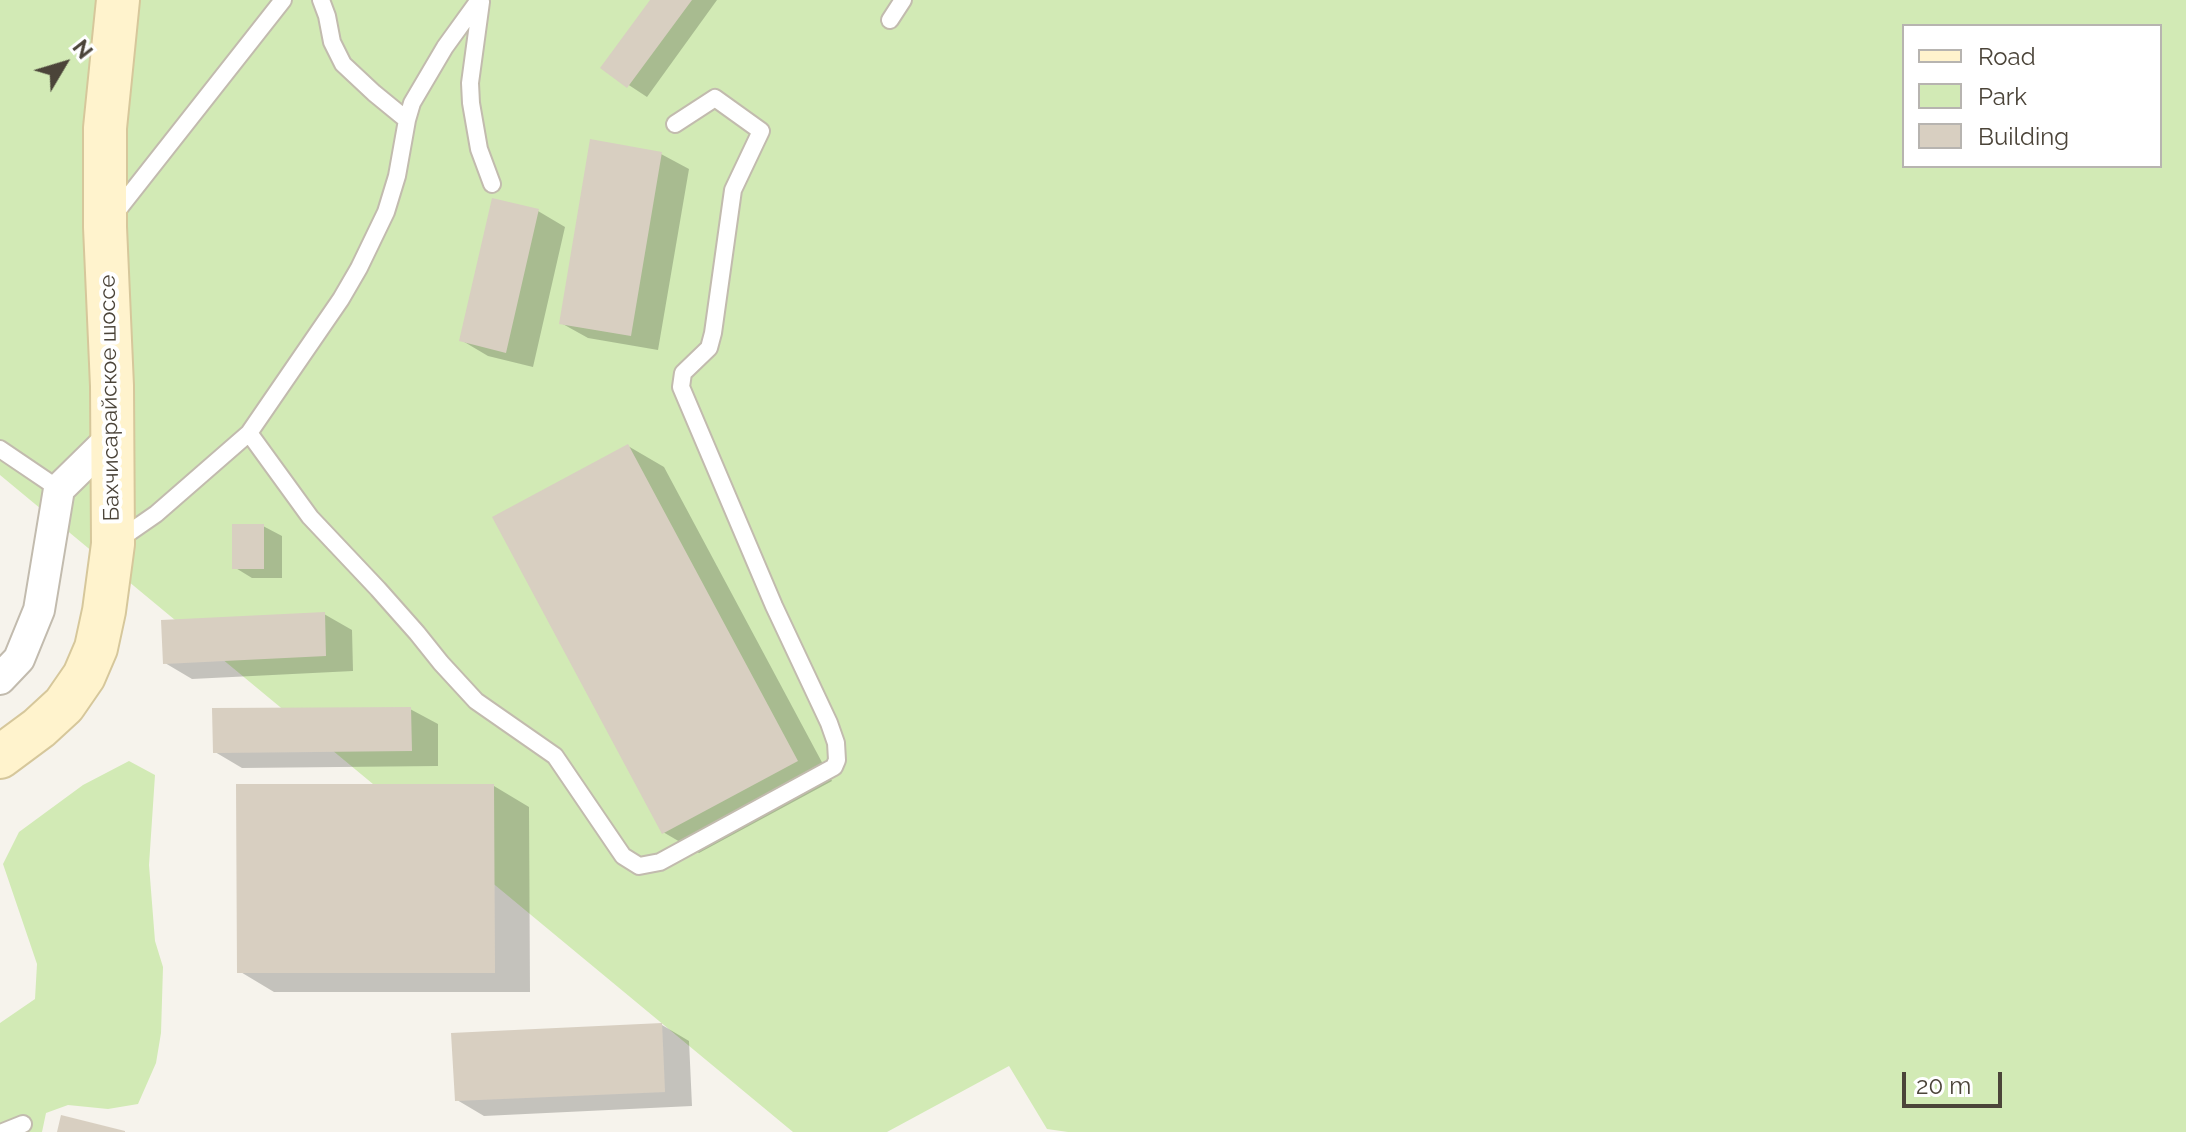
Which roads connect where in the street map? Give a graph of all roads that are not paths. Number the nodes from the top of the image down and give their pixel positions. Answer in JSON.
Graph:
{"nodes":[{"id":1,"x":118,"y":0,"type":"edge"},
{"id":2,"x":283,"y":0,"type":"edge"},
{"id":3,"x":321,"y":0,"type":"edge"},
{"id":4,"x":480,"y":0,"type":"edge"},
{"id":5,"x":903,"y":0,"type":"edge"},
{"id":6,"x":890,"y":20,"type":"dead end"},
{"id":7,"x":407,"y":120,"type":"junction"},
{"id":8,"x":675,"y":124,"type":"dead end"},
{"id":9,"x":492,"y":184,"type":"dead end"},
{"id":10,"x":105,"y":227,"type":"junction"},
{"id":11,"x":249,"y":433,"type":"junction"},
{"id":12,"x":112,"y":437,"type":"junction"},
{"id":13,"x":0,"y":449,"type":"edge"},
{"id":14,"x":59,"y":489,"type":"junction"},
{"id":15,"x":113,"y":544,"type":"junction"},
{"id":16,"x":0,"y":679,"type":"edge"},
{"id":17,"x":0,"y":757,"type":"edge"},
{"id":18,"x":23,"y":1124,"type":"dead end"},
{"id":19,"x":3,"y":1132,"type":"edge"}],
"edges":[{"from":1,"to":10,"type":"main road","name":"Бахчисарайское шоссе"},
{"from":2,"to":10,"type":"lane"},
{"from":3,"to":7,"type":"lane"},
{"from":4,"to":7,"type":"lane"},
{"from":4,"to":9,"type":"lane"},
{"from":5,"to":6,"type":"lane"},
{"from":7,"to":11,"type":"lane"},
{"from":8,"to":11,"type":"lane"},
{"from":10,"to":12,"type":"main road","name":"Бахчисарайское шоссе"},
{"from":11,"to":15,"type":"lane"},
{"from":12,"to":14,"type":"street"},
{"from":12,"to":15,"type":"main road","name":"Бахчисарайское шоссе"},
{"from":13,"to":14,"type":"lane"},
{"from":14,"to":16,"type":"street"},
{"from":15,"to":17,"type":"main road","name":"Бахчисарайское шоссе"},
{"from":18,"to":19,"type":"lane"}]}
